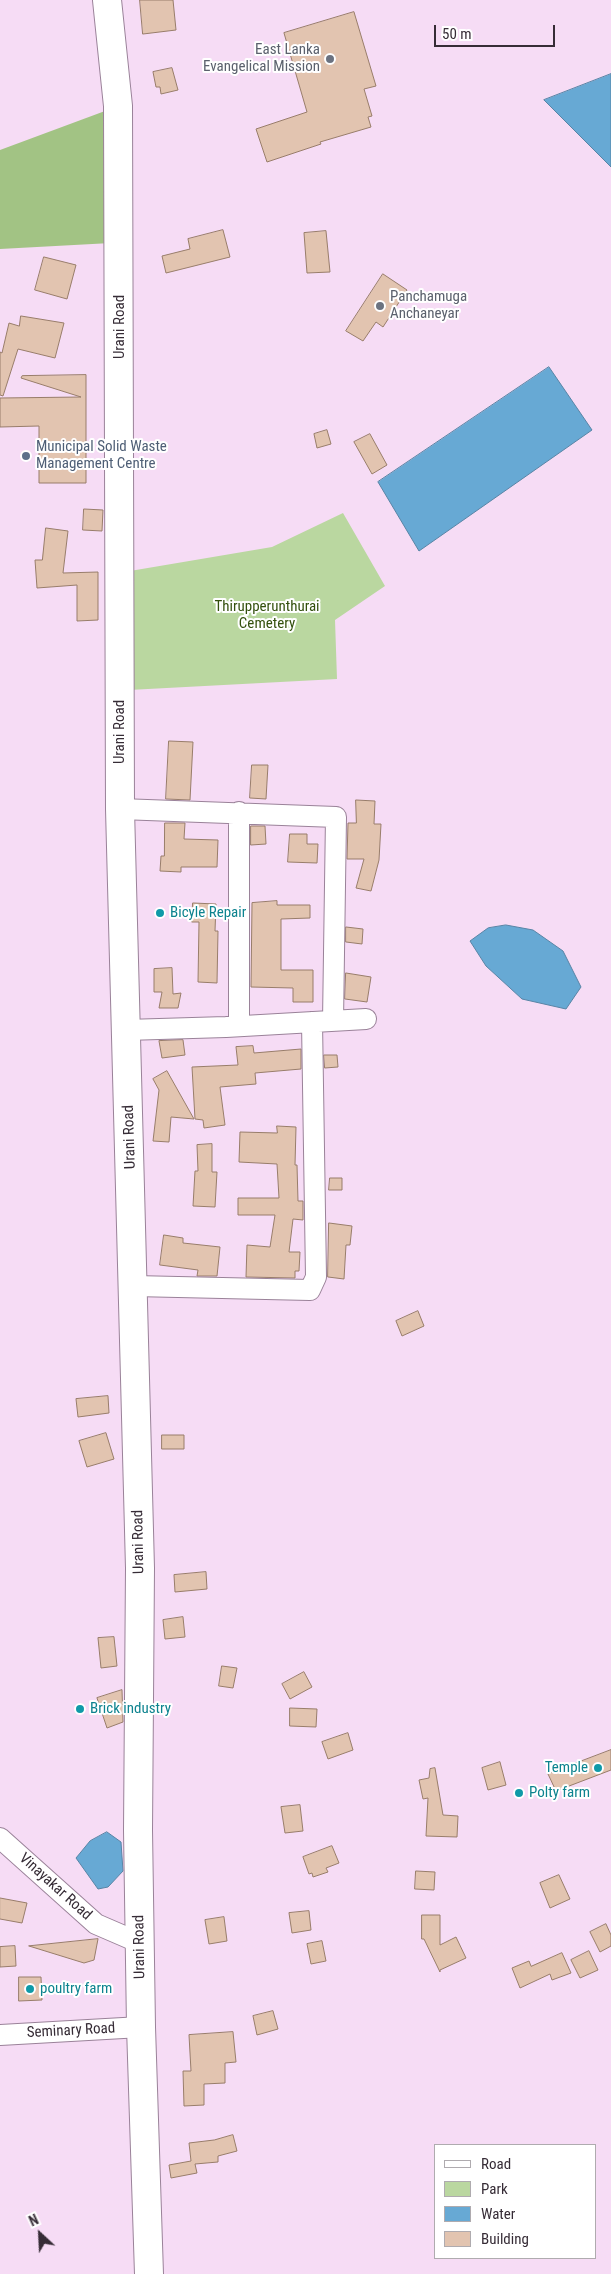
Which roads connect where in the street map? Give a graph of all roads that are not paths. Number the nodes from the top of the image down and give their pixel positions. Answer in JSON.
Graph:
{"nodes":[{"id":1,"x":107,"y":0,"type":"edge"},
{"id":2,"x":120,"y":809,"type":"junction"},
{"id":3,"x":239,"y":812,"type":"junction"},
{"id":4,"x":366,"y":1018,"type":"dead end"},
{"id":5,"x":333,"y":1021,"type":"junction"},
{"id":6,"x":312,"y":1022,"type":"junction"},
{"id":7,"x":239,"y":1026,"type":"junction"},
{"id":8,"x":126,"y":1030,"type":"junction"},
{"id":9,"x":134,"y":1286,"type":"junction"},
{"id":10,"x":0,"y":1838,"type":"edge"},
{"id":11,"x":140,"y":1943,"type":"junction"},
{"id":12,"x":141,"y":2027,"type":"junction"},
{"id":13,"x":0,"y":2035,"type":"edge"},
{"id":14,"x":149,"y":2274,"type":"edge"}],
"edges":[{"from":1,"to":2,"type":"main road","name":"Urani Road"},
{"from":2,"to":3,"type":"street"},
{"from":2,"to":8,"type":"main road","name":"Urani Road"},
{"from":3,"to":5,"type":"street"},
{"from":3,"to":7,"type":"street"},
{"from":4,"to":5,"type":"street"},
{"from":5,"to":6,"type":"street"},
{"from":6,"to":7,"type":"street"},
{"from":6,"to":9,"type":"street"},
{"from":7,"to":8,"type":"street"},
{"from":8,"to":9,"type":"main road","name":"Urani Road"},
{"from":9,"to":11,"type":"main road","name":"Urani Road"},
{"from":10,"to":11,"type":"street","name":"Vinayakar Road"},
{"from":11,"to":12,"type":"main road","name":"Urani Road"},
{"from":12,"to":13,"type":"street","name":"Seminary Road"},
{"from":12,"to":14,"type":"main road","name":"Urani Road"}]}
